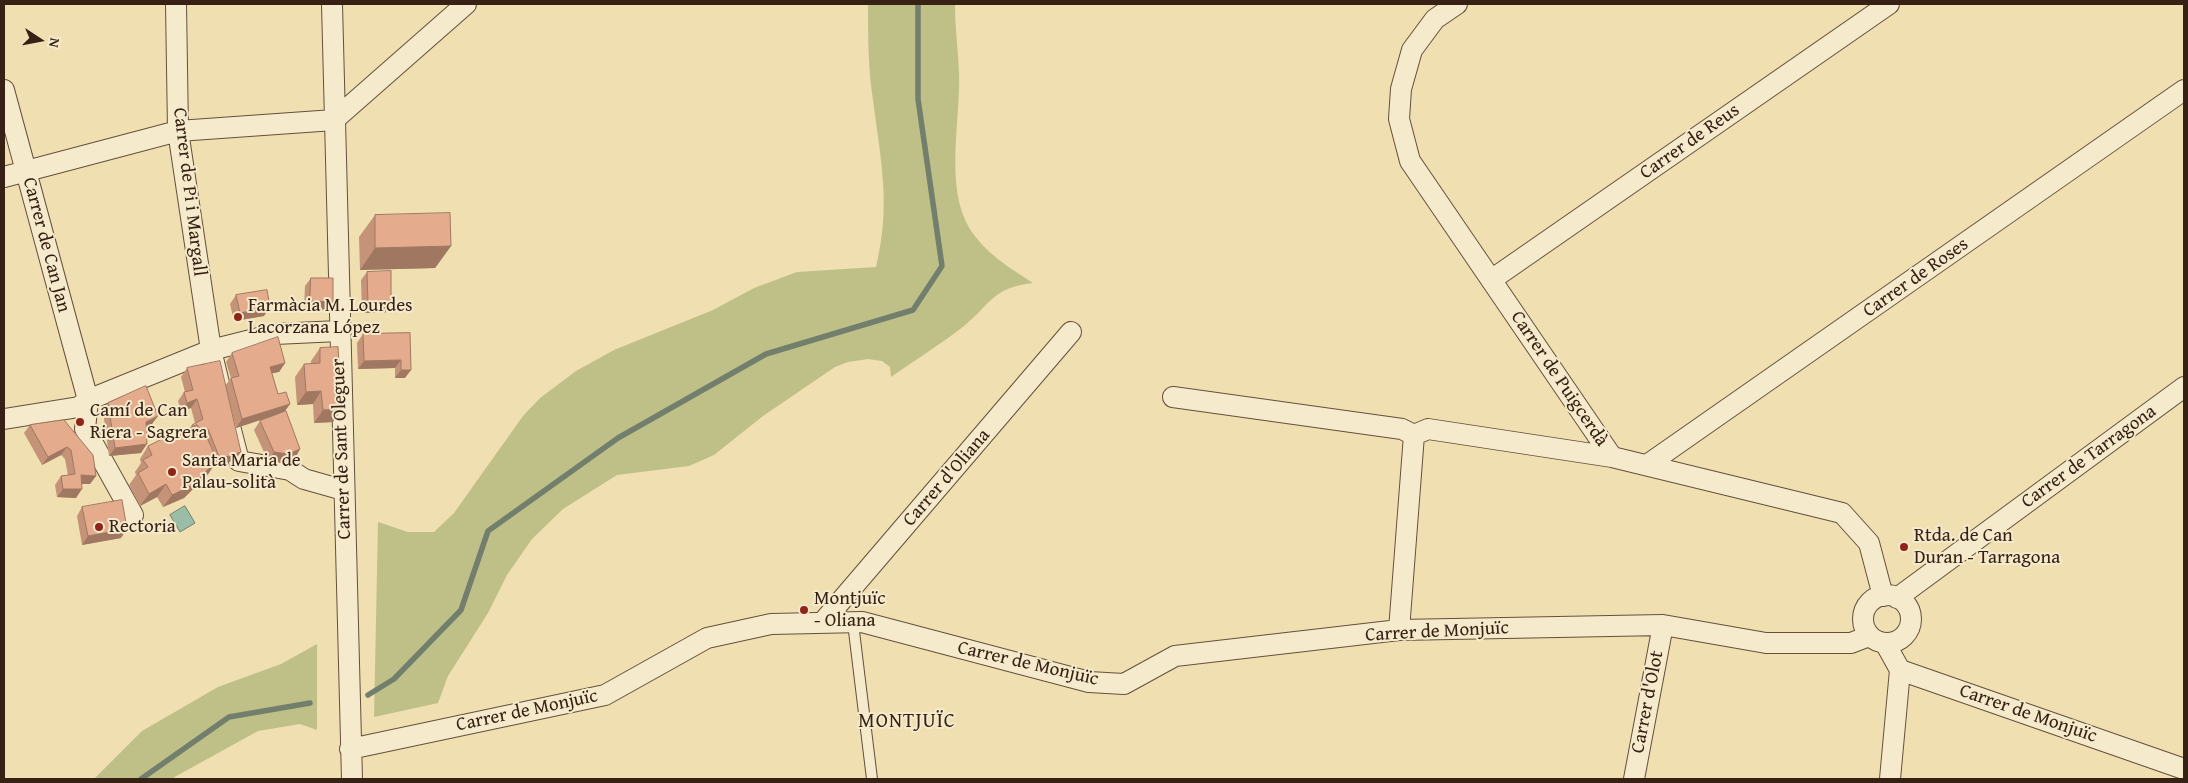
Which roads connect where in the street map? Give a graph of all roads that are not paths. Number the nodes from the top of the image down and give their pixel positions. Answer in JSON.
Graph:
{"nodes":[{"id":1,"x":176,"y":4,"type":"edge"},
{"id":2,"x":332,"y":4,"type":"edge"},
{"id":3,"x":466,"y":4,"type":"edge"},
{"id":4,"x":1457,"y":4,"type":"edge"},
{"id":5,"x":1890,"y":4,"type":"edge"},
{"id":6,"x":4,"y":90,"type":"edge"},
{"id":7,"x":2184,"y":90,"type":"edge"},
{"id":8,"x":334,"y":120,"type":"junction"},
{"id":9,"x":178,"y":131,"type":"junction"},
{"id":10,"x":25,"y":171,"type":"junction"},
{"id":11,"x":4,"y":177,"type":"edge"},
{"id":12,"x":1492,"y":280,"type":"junction"},
{"id":13,"x":339,"y":331,"type":"junction"},
{"id":14,"x":1071,"y":332,"type":"dead end"},
{"id":15,"x":211,"y":350,"type":"junction"},
{"id":16,"x":2184,"y":386,"type":"edge"},
{"id":17,"x":1173,"y":397,"type":"dead end"},
{"id":18,"x":88,"y":400,"type":"junction"},
{"id":19,"x":4,"y":419,"type":"edge"},
{"id":20,"x":1414,"y":435,"type":"junction"},
{"id":21,"x":1612,"y":457,"type":"junction"},
{"id":22,"x":1647,"y":465,"type":"junction"},
{"id":23,"x":343,"y":490,"type":"junction"},
{"id":24,"x":133,"y":514,"type":"dead end"},
{"id":25,"x":1890,"y":597,"type":"junction"},
{"id":26,"x":822,"y":623,"type":"junction"},
{"id":27,"x":853,"y":623,"type":"junction"},
{"id":28,"x":1663,"y":625,"type":"junction"},
{"id":29,"x":1400,"y":630,"type":"junction"},
{"id":30,"x":1877,"y":639,"type":"junction"},
{"id":31,"x":1900,"y":670,"type":"junction"},
{"id":32,"x":350,"y":748,"type":"junction"},
{"id":33,"x":2184,"y":769,"type":"edge"},
{"id":34,"x":352,"y":779,"type":"edge"},
{"id":35,"x":872,"y":779,"type":"edge"},
{"id":36,"x":1634,"y":779,"type":"edge"},
{"id":37,"x":1890,"y":779,"type":"edge"}],
"edges":[{"from":1,"to":9,"type":"street","name":"Carrer de Pi i Margall"},
{"from":2,"to":8,"type":"street","name":"Carrer de Sant Oleguer"},
{"from":3,"to":8,"type":"street"},
{"from":4,"to":12,"type":"street","name":"Carrer de Puigcerdà"},
{"from":5,"to":12,"type":"street","name":"Carrer de Reus"},
{"from":6,"to":10,"type":"street","name":"Carrer de Can Jan"},
{"from":7,"to":22,"type":"street","name":"Carrer de Roses"},
{"from":8,"to":9,"type":"street"},
{"from":8,"to":13,"type":"street","name":"Carrer de Sant Oleguer"},
{"from":9,"to":10,"type":"street"},
{"from":9,"to":15,"type":"street","name":"Carrer de Pi i Margall"},
{"from":10,"to":11,"type":"street"},
{"from":10,"to":18,"type":"street","name":"Carrer de Can Jan"},
{"from":12,"to":21,"type":"street","name":"Carrer de Puigcerdà"},
{"from":13,"to":15,"type":"street"},
{"from":13,"to":23,"type":"street","name":"Carrer de Sant Oleguer"},
{"from":14,"to":26,"type":"street","name":"Carrer d'Oliana"},
{"from":15,"to":18,"type":"street"},
{"from":15,"to":23,"type":"street","name":"Carrer de Pi i Margall"},
{"from":16,"to":25,"type":"street","name":"Carrer de Tarragona"},
{"from":17,"to":20,"type":"street"},
{"from":18,"to":19,"type":"street"},
{"from":18,"to":24,"type":"street"},
{"from":20,"to":21,"type":"street"},
{"from":20,"to":29,"type":"street"},
{"from":21,"to":22,"type":"street","name":"Carrer de Puigcerdà"},
{"from":22,"to":25,"type":"street","name":"Carrer de Puigcerdà"},
{"from":23,"to":32,"type":"street","name":"Carrer de Sant Oleguer"},
{"from":25,"to":30,"type":"street"},
{"from":25,"to":30,"type":"street"},
{"from":26,"to":27,"type":"street","name":"Carrer de Monjuïc"},
{"from":26,"to":32,"type":"street","name":"Carrer de Monjuïc"},
{"from":27,"to":29,"type":"street","name":"Carrer de Monjuïc"},
{"from":27,"to":35,"type":"lane"},
{"from":28,"to":29,"type":"street","name":"Carrer de Monjuïc"},
{"from":28,"to":30,"type":"street","name":"Carrer de Monjuïc"},
{"from":28,"to":36,"type":"street","name":"Carrer d'Olot"},
{"from":30,"to":31,"type":"street"},
{"from":31,"to":33,"type":"street","name":"Carrer de Monjuïc"},
{"from":31,"to":37,"type":"street"},
{"from":32,"to":34,"type":"street","name":"Carrer de Sant Oleguer"}]}
